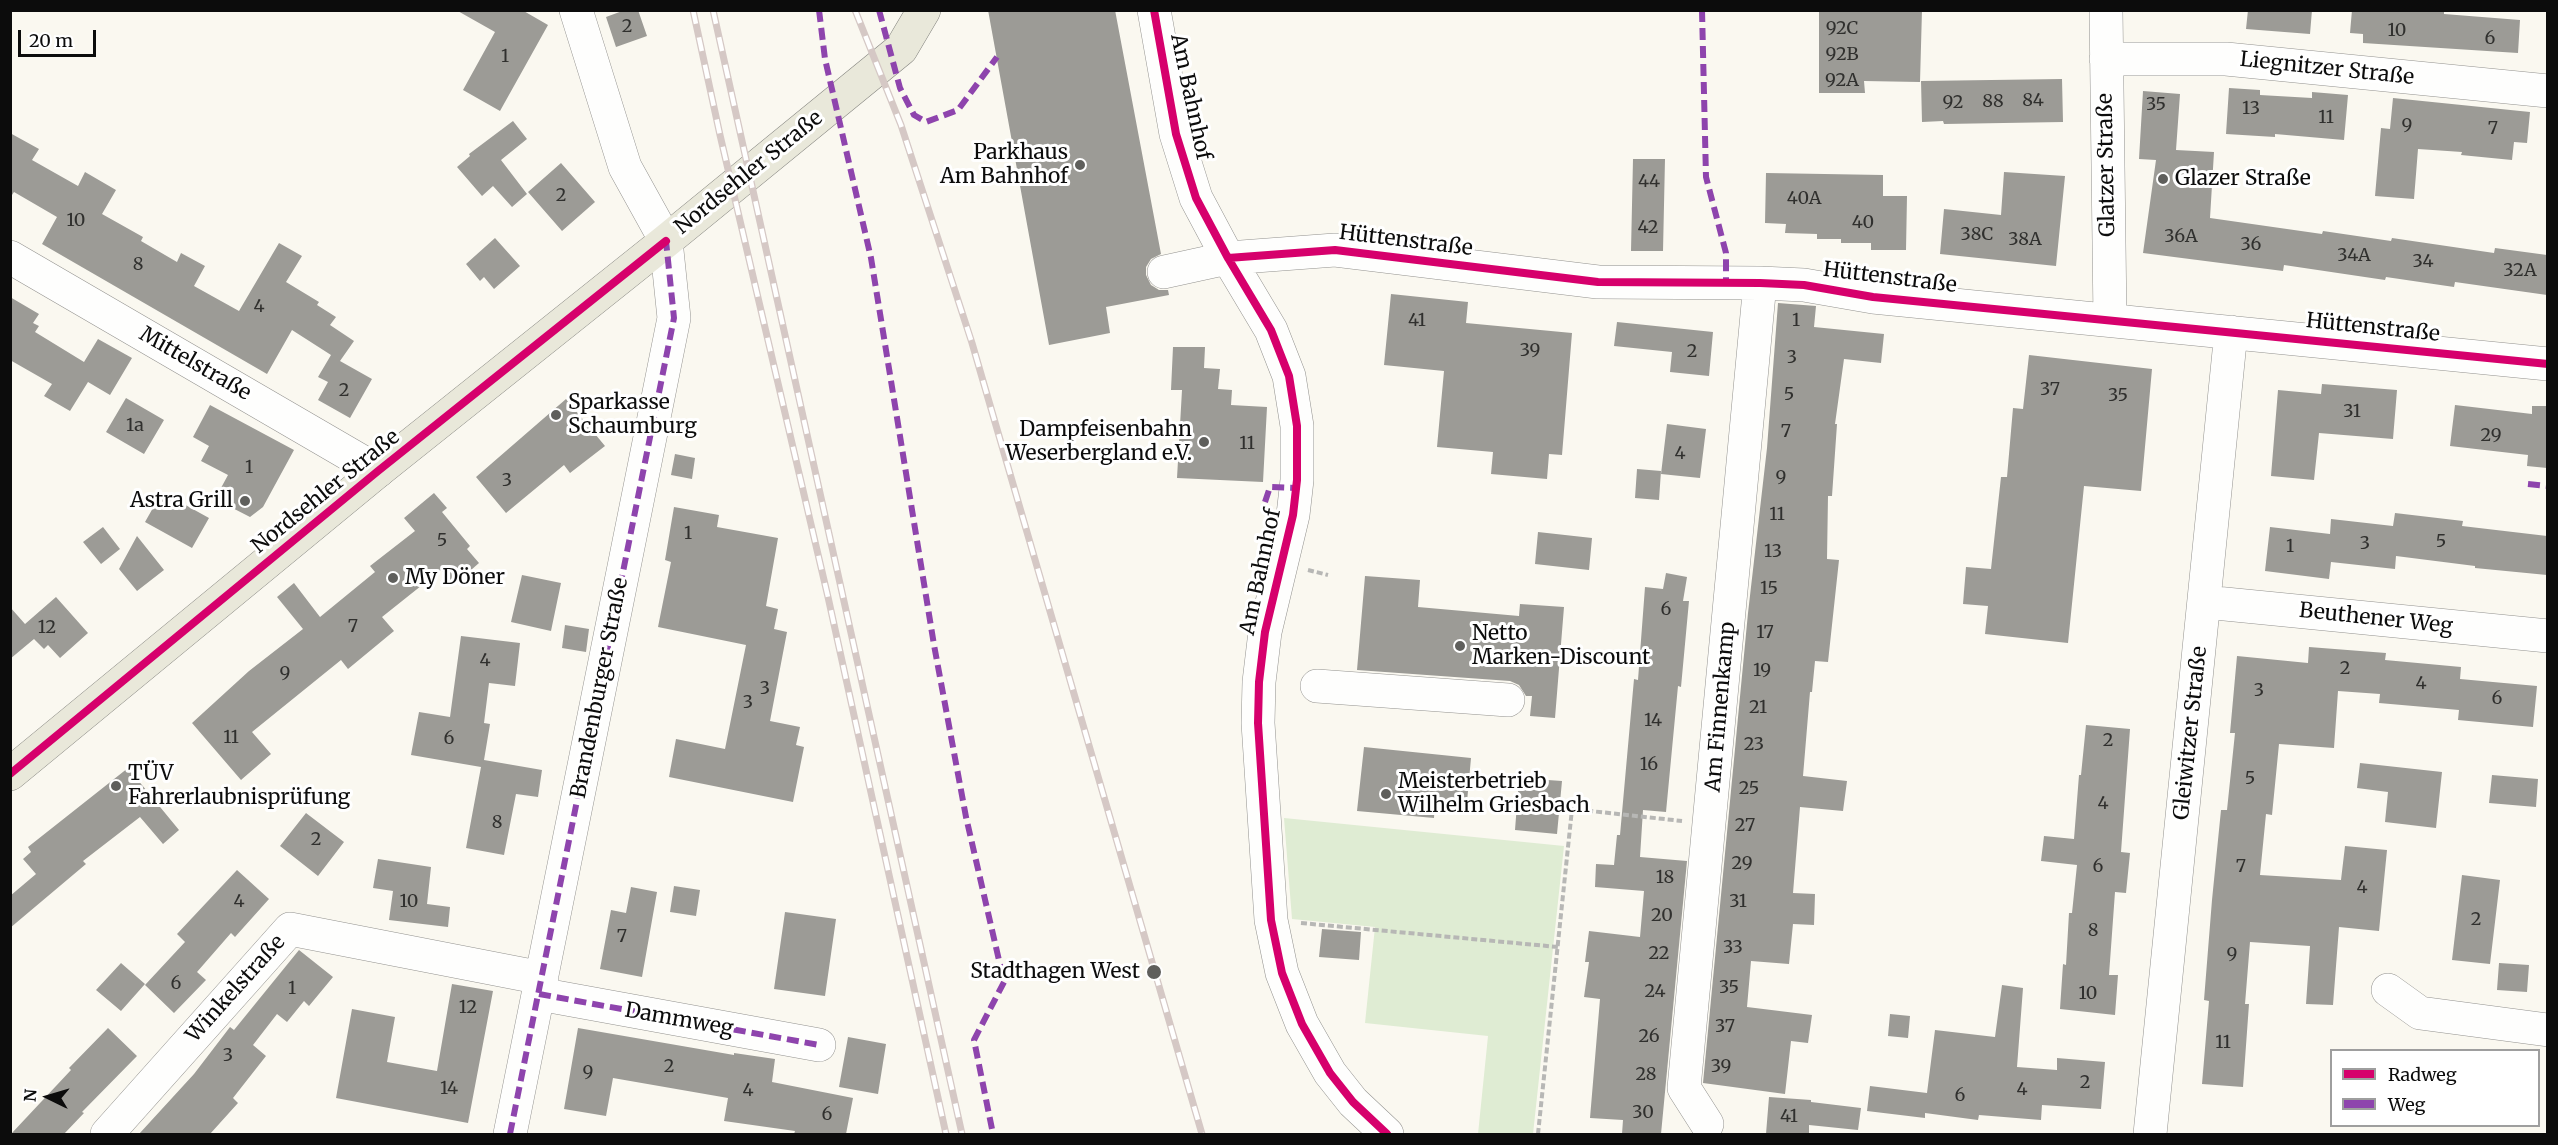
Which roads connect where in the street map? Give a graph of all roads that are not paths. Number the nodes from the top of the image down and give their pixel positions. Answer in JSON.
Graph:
{"nodes":[{"id":1,"x":576,"y":10,"type":"edge"},
{"id":2,"x":924,"y":10,"type":"edge"},
{"id":3,"x":1154,"y":10,"type":"edge"},
{"id":4,"x":2106,"y":10,"type":"edge"},
{"id":5,"x":2106,"y":59,"type":"junction"},
{"id":6,"x":2547,"y":91,"type":"edge"},
{"id":7,"x":666,"y":241,"type":"junction"},
{"id":8,"x":10,"y":256,"type":"edge"},
{"id":9,"x":1228,"y":258,"type":"junction"},
{"id":10,"x":1164,"y":272,"type":"dead end"},
{"id":11,"x":1760,"y":283,"type":"junction"},
{"id":12,"x":2110,"y":320,"type":"junction"},
{"id":13,"x":2231,"y":332,"type":"junction"},
{"id":14,"x":2547,"y":364,"type":"edge"},
{"id":15,"x":378,"y":471,"type":"junction"},
{"id":16,"x":2205,"y":602,"type":"junction"},
{"id":17,"x":2547,"y":636,"type":"edge"},
{"id":18,"x":1317,"y":686,"type":"dead end"},
{"id":19,"x":1508,"y":700,"type":"dead end"},
{"id":20,"x":10,"y":774,"type":"edge"},
{"id":21,"x":541,"y":986,"type":"junction"},
{"id":22,"x":2388,"y":990,"type":"dead end"},
{"id":23,"x":2547,"y":1030,"type":"edge"},
{"id":24,"x":819,"y":1045,"type":"dead end"},
{"id":25,"x":1707,"y":1124,"type":"dead end"},
{"id":26,"x":106,"y":1134,"type":"edge"},
{"id":27,"x":510,"y":1134,"type":"edge"},
{"id":28,"x":1387,"y":1134,"type":"edge"},
{"id":29,"x":2150,"y":1134,"type":"edge"}],
"edges":[{"from":1,"to":7,"type":"street"},
{"from":2,"to":7,"type":"main road","name":"Nordsehler Straße"},
{"from":3,"to":9,"type":"street","name":"Am Bahnhof"},
{"from":4,"to":5,"type":"street","name":"Glatzer Straße"},
{"from":5,"to":6,"type":"street","name":"Liegnitzer Straße"},
{"from":5,"to":12,"type":"street","name":"Glatzer Straße"},
{"from":7,"to":15,"type":"main road","name":"Nordsehler Straße"},
{"from":7,"to":21,"type":"street","name":"Brandenburger Straße"},
{"from":8,"to":15,"type":"street","name":"Mittelstraße"},
{"from":9,"to":10,"type":"street","name":"Hüttenstraße"},
{"from":9,"to":11,"type":"street","name":"Hüttenstraße"},
{"from":9,"to":28,"type":"street","name":"Am Bahnhof"},
{"from":11,"to":12,"type":"street","name":"Hüttenstraße"},
{"from":11,"to":25,"type":"street","name":"Am Finnenkamp"},
{"from":12,"to":13,"type":"street","name":"Hüttenstraße"},
{"from":13,"to":14,"type":"street","name":"Hüttenstraße"},
{"from":13,"to":16,"type":"street","name":"Gleiwitzer Straße"},
{"from":15,"to":20,"type":"main road","name":"Nordsehler Straße"},
{"from":16,"to":17,"type":"street","name":"Beuthener Weg"},
{"from":16,"to":29,"type":"street","name":"Gleiwitzer Straße"},
{"from":18,"to":19,"type":"street"},
{"from":21,"to":24,"type":"street","name":"Dammweg"},
{"from":21,"to":26,"type":"street","name":"Winkelstraße"},
{"from":21,"to":27,"type":"street","name":"Brandenburger Straße"},
{"from":22,"to":23,"type":"street"}]}
